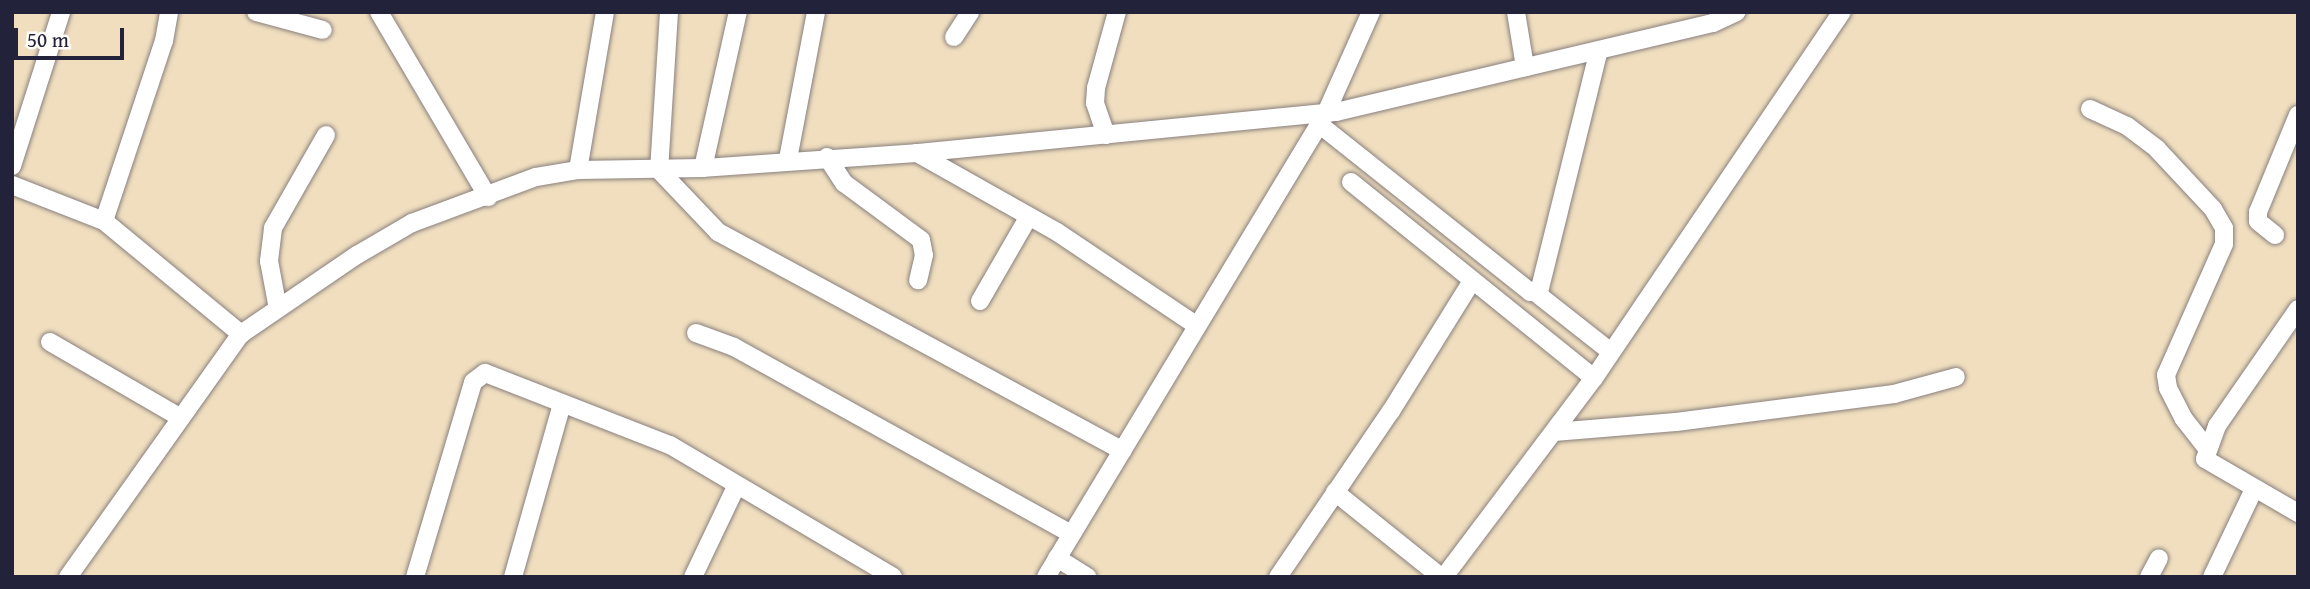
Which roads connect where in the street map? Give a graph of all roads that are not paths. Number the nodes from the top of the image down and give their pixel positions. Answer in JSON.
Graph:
{"nodes":[{"id":1,"x":61,"y":12,"type":"edge"},
{"id":2,"x":169,"y":12,"type":"edge"},
{"id":3,"x":256,"y":12,"type":"edge"},
{"id":4,"x":379,"y":12,"type":"edge"},
{"id":5,"x":605,"y":12,"type":"edge"},
{"id":6,"x":669,"y":12,"type":"edge"},
{"id":7,"x":738,"y":12,"type":"edge"},
{"id":8,"x":816,"y":12,"type":"edge"},
{"id":9,"x":970,"y":12,"type":"edge"},
{"id":10,"x":1117,"y":12,"type":"edge"},
{"id":11,"x":1371,"y":12,"type":"edge"},
{"id":12,"x":1516,"y":12,"type":"edge"},
{"id":13,"x":1737,"y":12,"type":"edge"},
{"id":14,"x":1842,"y":12,"type":"edge"},
{"id":15,"x":1706,"y":18,"type":"edge"},
{"id":16,"x":323,"y":30,"type":"dead end"},
{"id":17,"x":954,"y":37,"type":"dead end"},
{"id":18,"x":1600,"y":50,"type":"junction"},
{"id":19,"x":1525,"y":67,"type":"junction"},
{"id":20,"x":2090,"y":109,"type":"dead end"},
{"id":21,"x":2298,"y":115,"type":"edge"},
{"id":22,"x":1323,"y":118,"type":"junction"},
{"id":23,"x":326,"y":135,"type":"dead end"},
{"id":24,"x":1106,"y":135,"type":"junction"},
{"id":25,"x":917,"y":153,"type":"junction"},
{"id":26,"x":827,"y":157,"type":"junction"},
{"id":27,"x":788,"y":159,"type":"junction"},
{"id":28,"x":12,"y":166,"type":"edge"},
{"id":29,"x":703,"y":168,"type":"junction"},
{"id":30,"x":579,"y":170,"type":"junction"},
{"id":31,"x":659,"y":170,"type":"junction"},
{"id":32,"x":1351,"y":182,"type":"dead end"},
{"id":33,"x":12,"y":185,"type":"edge"},
{"id":34,"x":488,"y":197,"type":"junction"},
{"id":35,"x":1028,"y":218,"type":"junction"},
{"id":36,"x":103,"y":221,"type":"junction"},
{"id":37,"x":2275,"y":235,"type":"dead end"},
{"id":38,"x":918,"y":279,"type":"dead end"},
{"id":39,"x":1472,"y":281,"type":"junction"},
{"id":40,"x":1536,"y":293,"type":"junction"},
{"id":41,"x":979,"y":302,"type":"dead end"},
{"id":42,"x":278,"y":309,"type":"junction"},
{"id":43,"x":2298,"y":309,"type":"edge"},
{"id":44,"x":1196,"y":325,"type":"junction"},
{"id":45,"x":696,"y":333,"type":"dead end"},
{"id":46,"x":241,"y":334,"type":"junction"},
{"id":47,"x":50,"y":341,"type":"dead end"},
{"id":48,"x":1611,"y":352,"type":"junction"},
{"id":49,"x":1956,"y":377,"type":"dead end"},
{"id":50,"x":1594,"y":378,"type":"junction"},
{"id":51,"x":562,"y":404,"type":"junction"},
{"id":52,"x":181,"y":418,"type":"junction"},
{"id":53,"x":1554,"y":432,"type":"junction"},
{"id":54,"x":2206,"y":447,"type":"junction"},
{"id":55,"x":1123,"y":451,"type":"junction"},
{"id":56,"x":736,"y":487,"type":"junction"},
{"id":57,"x":2254,"y":489,"type":"junction"},
{"id":58,"x":1335,"y":492,"type":"junction"},
{"id":59,"x":2298,"y":513,"type":"edge"},
{"id":60,"x":1072,"y":534,"type":"junction"},
{"id":61,"x":1057,"y":558,"type":"junction"},
{"id":62,"x":2159,"y":558,"type":"dead end"},
{"id":63,"x":68,"y":577,"type":"edge"},
{"id":64,"x":415,"y":577,"type":"edge"},
{"id":65,"x":513,"y":577,"type":"edge"},
{"id":66,"x":693,"y":577,"type":"edge"},
{"id":67,"x":893,"y":577,"type":"edge"},
{"id":68,"x":1046,"y":577,"type":"edge"},
{"id":69,"x":1088,"y":577,"type":"edge"},
{"id":70,"x":1278,"y":577,"type":"edge"},
{"id":71,"x":1443,"y":577,"type":"edge"},
{"id":72,"x":2149,"y":577,"type":"edge"},
{"id":73,"x":2212,"y":577,"type":"edge"}],
"edges":[{"from":1,"to":28,"type":"street"},
{"from":2,"to":36,"type":"street"},
{"from":3,"to":16,"type":"street"},
{"from":4,"to":34,"type":"street"},
{"from":5,"to":30,"type":"street"},
{"from":6,"to":31,"type":"street"},
{"from":7,"to":29,"type":"street"},
{"from":8,"to":27,"type":"street"},
{"from":9,"to":17,"type":"street"},
{"from":10,"to":24,"type":"street"},
{"from":11,"to":22,"type":"street"},
{"from":12,"to":19,"type":"street"},
{"from":13,"to":15,"type":"street"},
{"from":14,"to":48,"type":"street"},
{"from":15,"to":18,"type":"street"},
{"from":18,"to":19,"type":"street"},
{"from":18,"to":40,"type":"street"},
{"from":19,"to":22,"type":"street"},
{"from":20,"to":54,"type":"street"},
{"from":21,"to":37,"type":"street"},
{"from":22,"to":24,"type":"street"},
{"from":22,"to":40,"type":"street"},
{"from":22,"to":44,"type":"street"},
{"from":23,"to":42,"type":"street"},
{"from":24,"to":25,"type":"street"},
{"from":25,"to":26,"type":"street"},
{"from":25,"to":35,"type":"street"},
{"from":26,"to":27,"type":"street"},
{"from":26,"to":38,"type":"street"},
{"from":27,"to":29,"type":"street"},
{"from":29,"to":31,"type":"street"},
{"from":30,"to":31,"type":"street"},
{"from":30,"to":34,"type":"street"},
{"from":31,"to":55,"type":"street"},
{"from":32,"to":39,"type":"street"},
{"from":33,"to":36,"type":"street"},
{"from":34,"to":42,"type":"street"},
{"from":35,"to":41,"type":"street"},
{"from":35,"to":44,"type":"street"},
{"from":36,"to":46,"type":"street"},
{"from":39,"to":50,"type":"street"},
{"from":39,"to":58,"type":"street"},
{"from":40,"to":48,"type":"street"},
{"from":42,"to":46,"type":"street"},
{"from":43,"to":54,"type":"street"},
{"from":44,"to":55,"type":"street"},
{"from":45,"to":60,"type":"street"},
{"from":46,"to":52,"type":"street"},
{"from":47,"to":52,"type":"street"},
{"from":48,"to":50,"type":"street"},
{"from":49,"to":53,"type":"street"},
{"from":50,"to":53,"type":"street"},
{"from":51,"to":56,"type":"street"},
{"from":51,"to":64,"type":"street"},
{"from":51,"to":65,"type":"street"},
{"from":52,"to":63,"type":"street"},
{"from":53,"to":71,"type":"street"},
{"from":54,"to":57,"type":"street"},
{"from":55,"to":60,"type":"street"},
{"from":56,"to":66,"type":"street"},
{"from":56,"to":67,"type":"street"},
{"from":57,"to":59,"type":"street"},
{"from":57,"to":73,"type":"street"},
{"from":58,"to":70,"type":"street"},
{"from":58,"to":71,"type":"street"},
{"from":60,"to":61,"type":"street"},
{"from":61,"to":68,"type":"street"},
{"from":61,"to":69,"type":"street"},
{"from":62,"to":72,"type":"street"}]}
